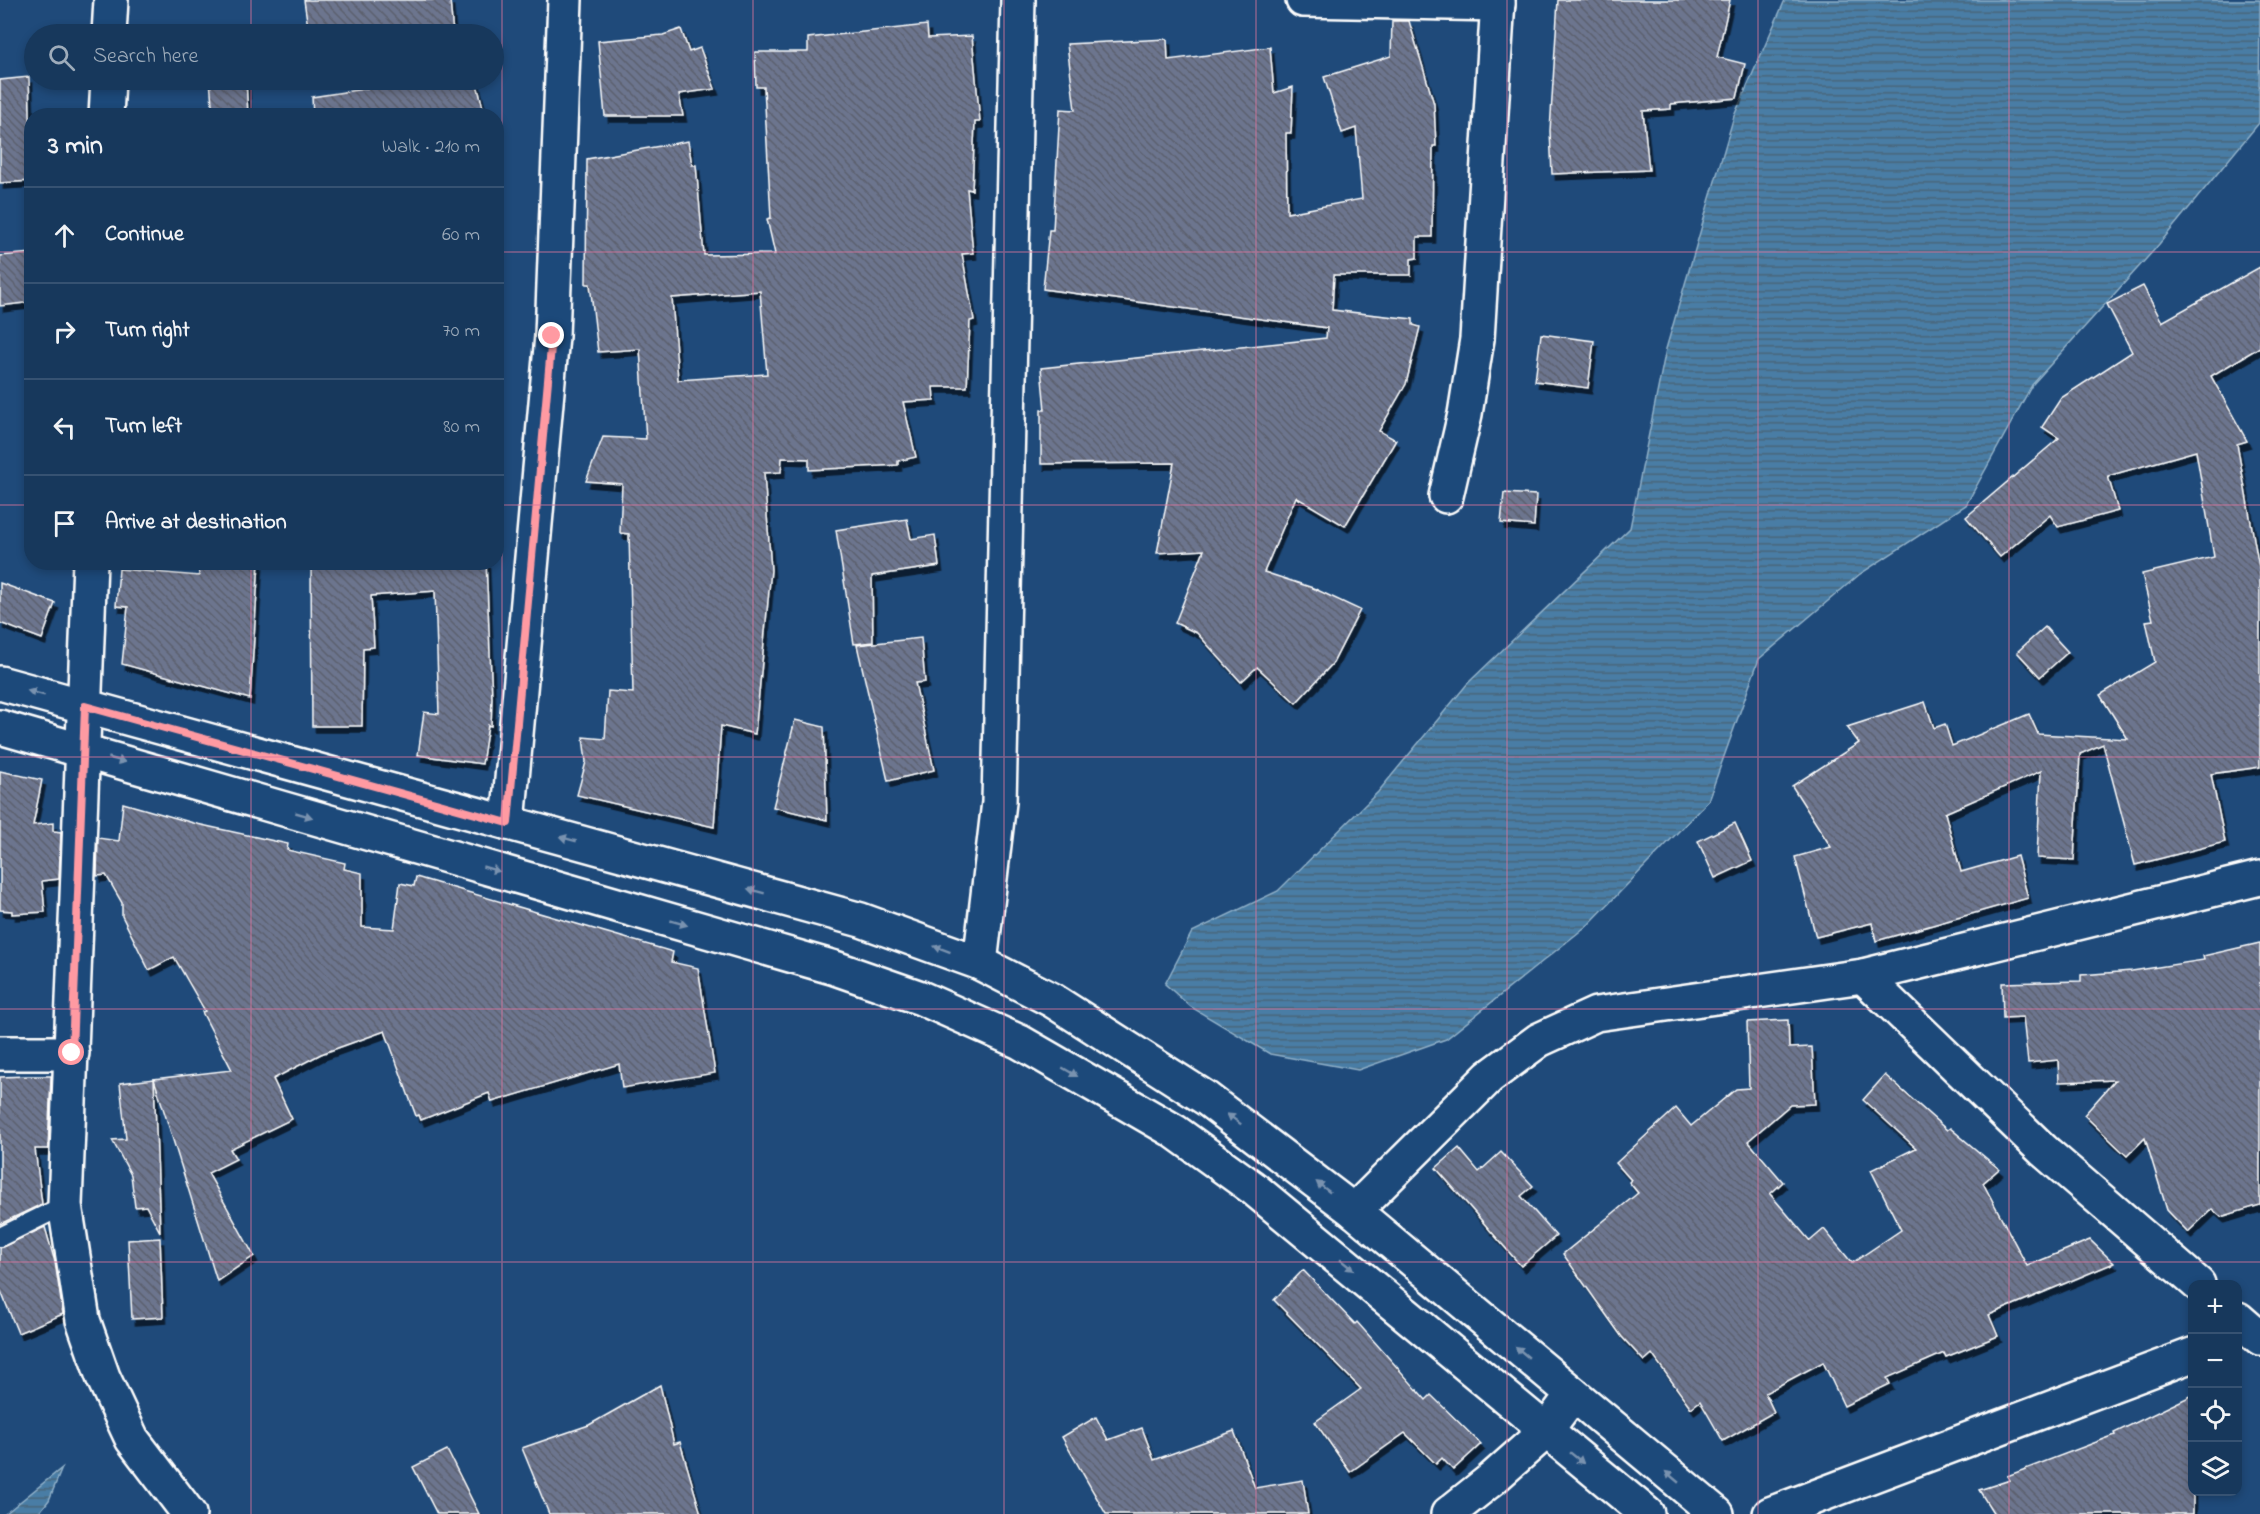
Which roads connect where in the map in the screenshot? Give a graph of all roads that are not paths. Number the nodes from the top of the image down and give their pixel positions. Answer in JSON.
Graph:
{"nodes":[{"id":1,"x":111,"y":0,"type":"edge"},
{"id":2,"x":565,"y":0,"type":"edge"},
{"id":3,"x":1018,"y":0,"type":"edge"},
{"id":4,"x":1303,"y":0,"type":"edge"},
{"id":5,"x":1498,"y":2,"type":"edge"},
{"id":6,"x":110,"y":24,"type":"edge"},
{"id":7,"x":107,"y":90,"type":"edge"},
{"id":8,"x":106,"y":108,"type":"edge"},
{"id":9,"x":1446,"y":496,"type":"dead end"},
{"id":10,"x":90,"y":570,"type":"edge"},
{"id":11,"x":0,"y":683,"type":"edge"},
{"id":12,"x":85,"y":706,"type":"junction"},
{"id":13,"x":0,"y":727,"type":"edge"},
{"id":14,"x":83,"y":751,"type":"junction"},
{"id":15,"x":508,"y":823,"type":"junction"},
{"id":16,"x":2260,"y":878,"type":"edge"},
{"id":17,"x":980,"y":963,"type":"junction"},
{"id":18,"x":1863,"y":976,"type":"junction"},
{"id":19,"x":0,"y":1053,"type":"edge"},
{"id":20,"x":72,"y":1053,"type":"junction"},
{"id":21,"x":65,"y":1206,"type":"junction"},
{"id":22,"x":1354,"y":1211,"type":"junction"},
{"id":23,"x":0,"y":1237,"type":"edge"},
{"id":24,"x":2193,"y":1280,"type":"edge"},
{"id":25,"x":2188,"y":1356,"type":"edge"},
{"id":26,"x":1573,"y":1394,"type":"junction"},
{"id":27,"x":1545,"y":1432,"type":"junction"},
{"id":28,"x":185,"y":1510,"type":"edge"},
{"id":29,"x":1448,"y":1514,"type":"edge"},
{"id":30,"x":1647,"y":1514,"type":"edge"},
{"id":31,"x":1717,"y":1514,"type":"edge"},
{"id":32,"x":1770,"y":1514,"type":"edge"}],
"edges":[{"from":1,"to":6,"type":"street"},
{"from":2,"to":15,"type":"street"},
{"from":3,"to":17,"type":"street"},
{"from":4,"to":5,"type":"street"},
{"from":5,"to":9,"type":"street"},
{"from":7,"to":8,"type":"street"},
{"from":10,"to":12,"type":"street"},
{"from":12,"to":11,"type":"street","one_way":true},
{"from":12,"to":14,"type":"street"},
{"from":12,"to":15,"type":"street"},
{"from":13,"to":14,"type":"street"},
{"from":14,"to":20,"type":"street"},
{"from":14,"to":27,"type":"street","one_way":true},
{"from":17,"to":15,"type":"street","one_way":true},
{"from":16,"to":18,"type":"street"},
{"from":22,"to":17,"type":"street","one_way":true},
{"from":18,"to":22,"type":"street"},
{"from":18,"to":24,"type":"street"},
{"from":19,"to":20,"type":"street"},
{"from":20,"to":21,"type":"street"},
{"from":21,"to":23,"type":"lane"},
{"from":21,"to":28,"type":"street"},
{"from":26,"to":22,"type":"street","one_way":true},
{"from":25,"to":32,"type":"street"},
{"from":26,"to":27,"type":"street"},
{"from":31,"to":26,"type":"street","one_way":true},
{"from":27,"to":29,"type":"street"},
{"from":27,"to":30,"type":"street","one_way":true}]}
